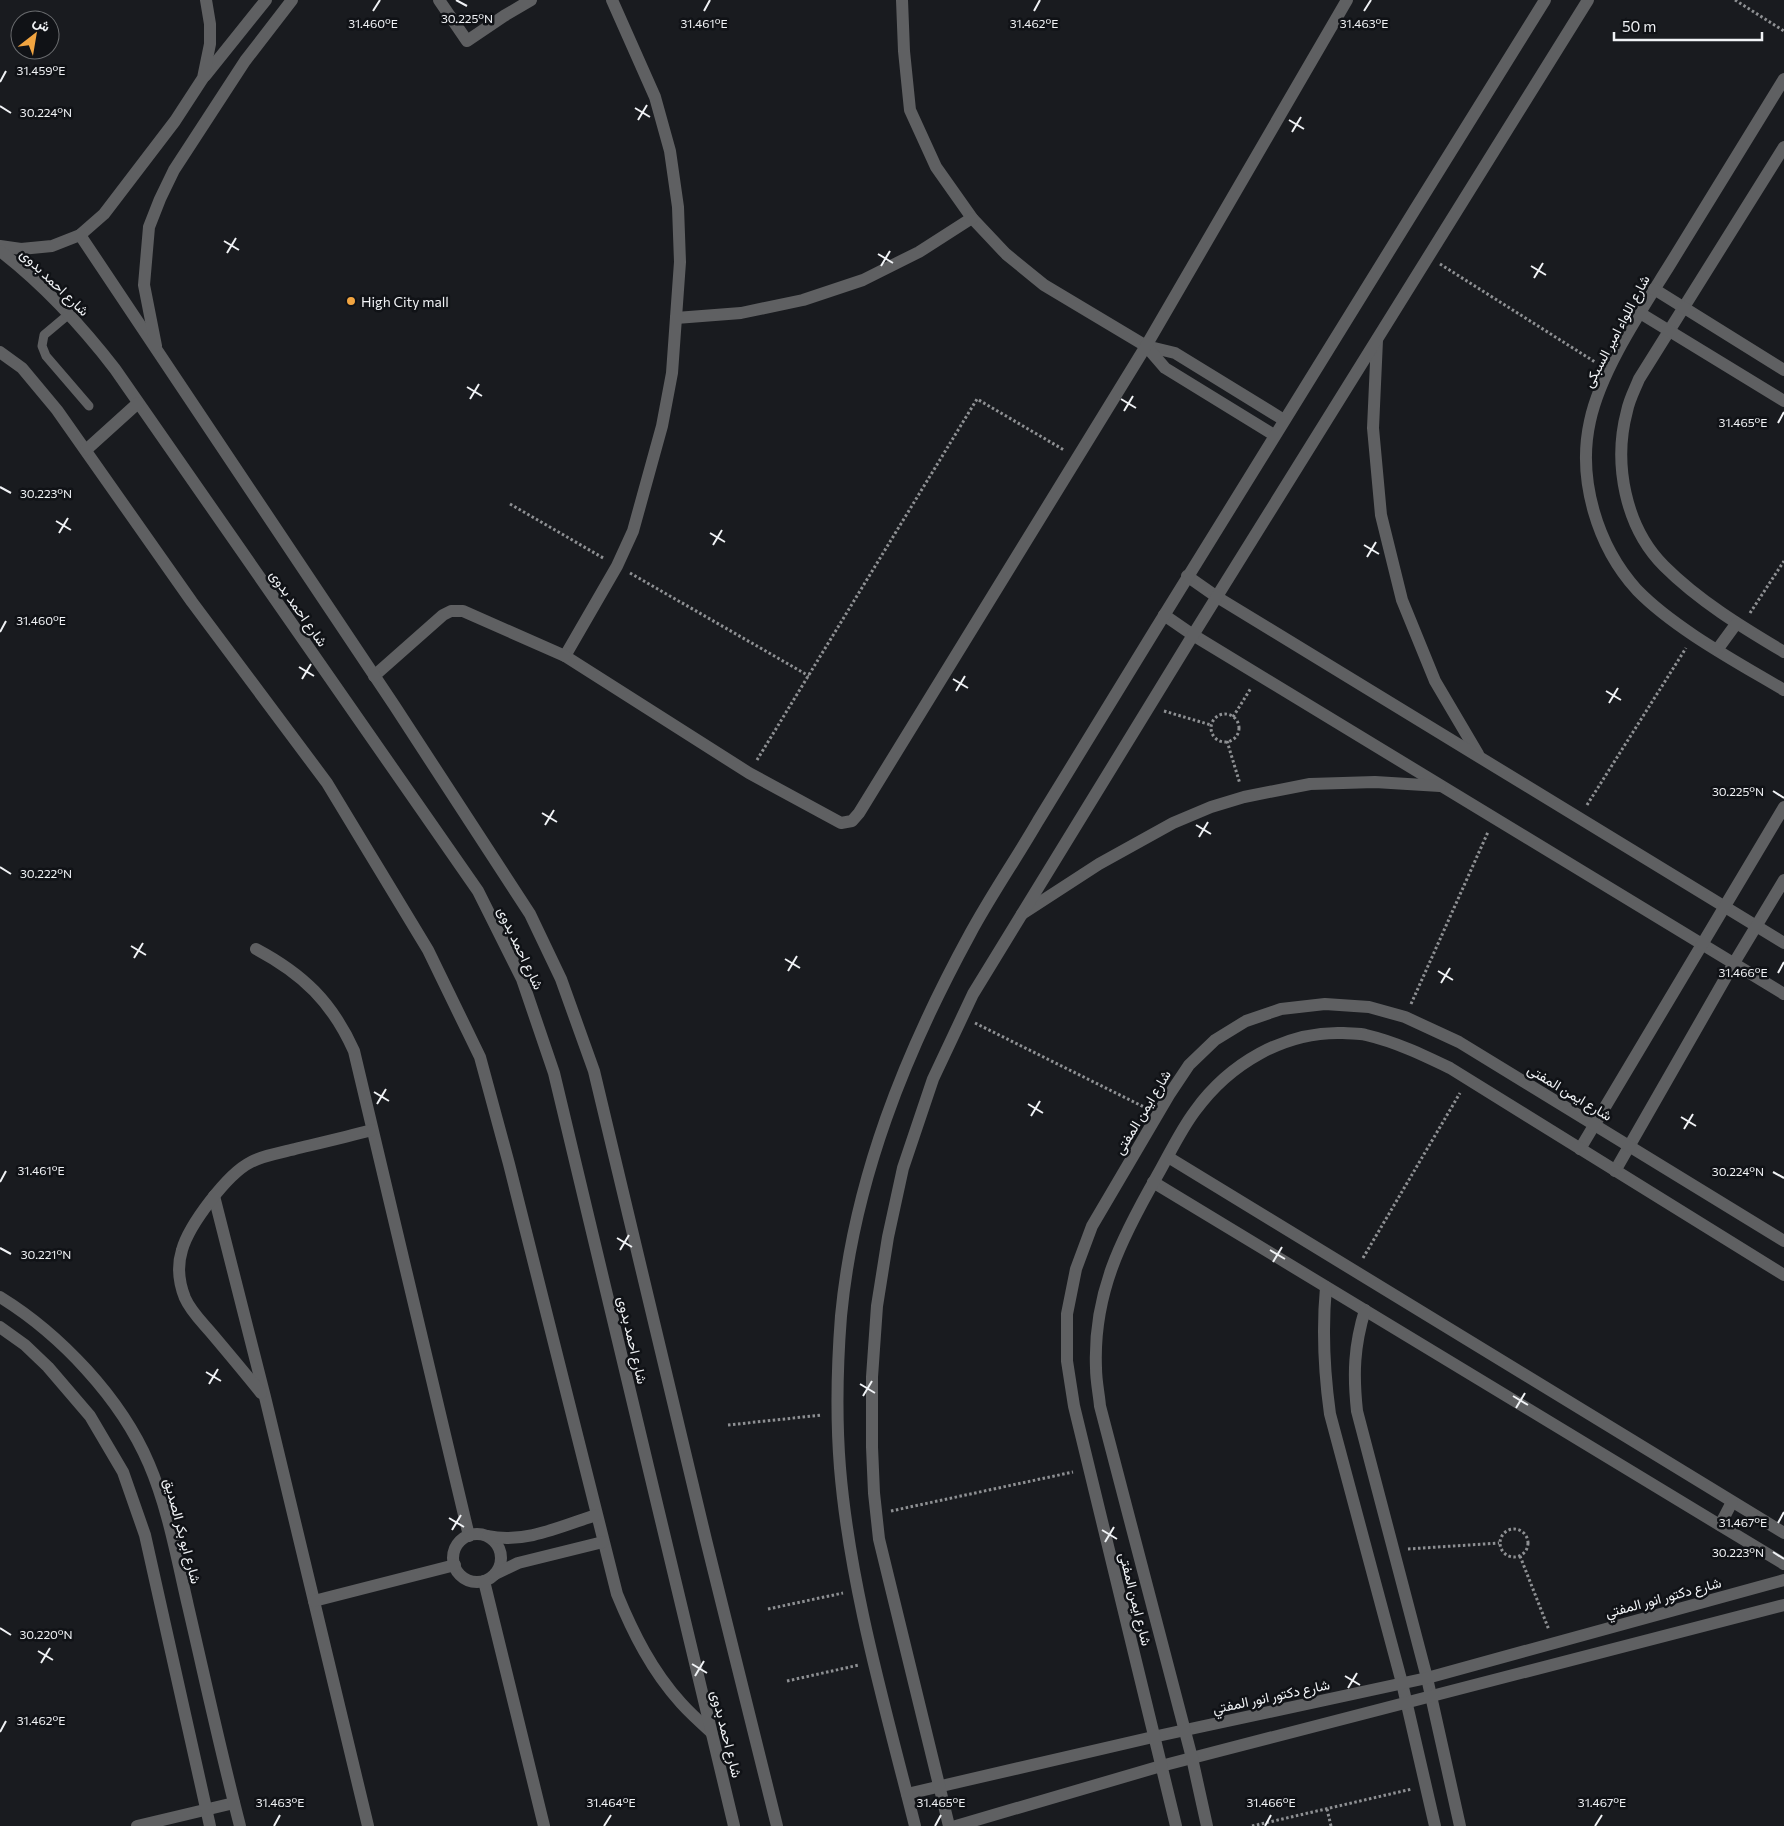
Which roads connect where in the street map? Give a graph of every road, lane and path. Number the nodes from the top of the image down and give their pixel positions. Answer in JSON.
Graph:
{"nodes":[{"id":1,"x":206,"y":0,"type":"edge"},
{"id":2,"x":266,"y":0,"type":"edge"},
{"id":3,"x":292,"y":0,"type":"edge"},
{"id":4,"x":439,"y":0,"type":"edge"},
{"id":5,"x":531,"y":0,"type":"edge"},
{"id":6,"x":612,"y":0,"type":"edge"},
{"id":7,"x":902,"y":0,"type":"edge"},
{"id":8,"x":1347,"y":0,"type":"edge"},
{"id":9,"x":1545,"y":0,"type":"edge"},
{"id":10,"x":1588,"y":0,"type":"edge"},
{"id":11,"x":1735,"y":0,"type":"edge"},
{"id":12,"x":1784,"y":31,"type":"edge"},
{"id":13,"x":203,"y":78,"type":"junction"},
{"id":14,"x":1784,"y":79,"type":"edge"},
{"id":15,"x":1784,"y":146,"type":"edge"},
{"id":16,"x":972,"y":218,"type":"junction"},
{"id":17,"x":80,"y":235,"type":"junction"},
{"id":18,"x":0,"y":246,"type":"edge"},
{"id":19,"x":0,"y":251,"type":"edge"},
{"id":20,"x":1429,"y":256,"type":"junction"},
{"id":21,"x":1654,"y":289,"type":"junction"},
{"id":22,"x":1683,"y":308,"type":"junction"},
{"id":23,"x":1640,"y":312,"type":"junction"},
{"id":24,"x":69,"y":314,"type":"junction"},
{"id":25,"x":676,"y":318,"type":"junction"},
{"id":26,"x":1669,"y":330,"type":"junction"},
{"id":27,"x":1376,"y":340,"type":"junction"},
{"id":28,"x":1146,"y":346,"type":"junction"},
{"id":29,"x":0,"y":352,"type":"edge"},
{"id":30,"x":158,"y":353,"type":"junction"},
{"id":31,"x":1609,"y":370,"type":"junction"},
{"id":32,"x":1784,"y":370,"type":"edge"},
{"id":33,"x":1784,"y":401,"type":"edge"},
{"id":34,"x":138,"y":402,"type":"junction"},
{"id":35,"x":88,"y":406,"type":"dead end"},
{"id":36,"x":1284,"y":420,"type":"junction"},
{"id":37,"x":1274,"y":436,"type":"junction"},
{"id":38,"x":86,"y":450,"type":"junction"},
{"id":39,"x":1077,"y":458,"type":"junction"},
{"id":40,"x":510,"y":504,"type":"dead end"},
{"id":41,"x":1784,"y":561,"type":"edge"},
{"id":42,"x":617,"y":566,"type":"junction"},
{"id":43,"x":1187,"y":576,"type":"junction"},
{"id":44,"x":1217,"y":597,"type":"junction"},
{"id":45,"x":1164,"y":615,"type":"junction"},
{"id":46,"x":1739,"y":625,"type":"junction"},
{"id":47,"x":1694,"y":634,"type":"junction"},
{"id":48,"x":1193,"y":635,"type":"junction"},
{"id":49,"x":1717,"y":650,"type":"junction"},
{"id":50,"x":1784,"y":652,"type":"edge"},
{"id":51,"x":565,"y":656,"type":"junction"},
{"id":52,"x":1259,"y":675,"type":"junction"},
{"id":53,"x":374,"y":676,"type":"junction"},
{"id":54,"x":809,"y":676,"type":"junction"},
{"id":55,"x":1784,"y":690,"type":"edge"},
{"id":56,"x":1149,"y":707,"type":"junction"},
{"id":57,"x":1233,"y":717,"type":"junction"},
{"id":58,"x":1211,"y":725,"type":"junction"},
{"id":59,"x":1227,"y":741,"type":"junction"},
{"id":60,"x":1479,"y":757,"type":"junction"},
{"id":61,"x":749,"y":773,"type":"junction"},
{"id":62,"x":1443,"y":786,"type":"junction"},
{"id":63,"x":1244,"y":797,"type":"junction"},
{"id":64,"x":1784,"y":807,"type":"edge"},
{"id":65,"x":1494,"y":818,"type":"junction"},
{"id":66,"x":1579,"y":818,"type":"junction"},
{"id":67,"x":1784,"y":880,"type":"edge"},
{"id":68,"x":1725,"y":907,"type":"junction"},
{"id":69,"x":1022,"y":914,"type":"junction"},
{"id":70,"x":1756,"y":926,"type":"junction"},
{"id":71,"x":1784,"y":943,"type":"edge"},
{"id":72,"x":1702,"y":944,"type":"junction"},
{"id":73,"x":256,"y":949,"type":"dead end"},
{"id":74,"x":1734,"y":963,"type":"junction"},
{"id":75,"x":1784,"y":994,"type":"edge"},
{"id":76,"x":962,"y":1016,"type":"junction"},
{"id":77,"x":1405,"y":1017,"type":"junction"},
{"id":78,"x":1468,"y":1080,"type":"junction"},
{"id":79,"x":1158,"y":1114,"type":"junction"},
{"id":80,"x":1595,"y":1124,"type":"junction"},
{"id":81,"x":372,"y":1130,"type":"junction"},
{"id":82,"x":1629,"y":1145,"type":"junction"},
{"id":83,"x":1580,"y":1149,"type":"junction"},
{"id":84,"x":1168,"y":1157,"type":"junction"},
{"id":85,"x":1615,"y":1171,"type":"junction"},
{"id":86,"x":1153,"y":1182,"type":"junction"},
{"id":87,"x":214,"y":1196,"type":"junction"},
{"id":88,"x":1784,"y":1240,"type":"edge"},
{"id":89,"x":1355,"y":1272,"type":"junction"},
{"id":90,"x":1784,"y":1275,"type":"edge"},
{"id":91,"x":1326,"y":1287,"type":"junction"},
{"id":92,"x":0,"y":1297,"type":"edge"},
{"id":93,"x":1365,"y":1310,"type":"junction"},
{"id":94,"x":0,"y":1327,"type":"edge"},
{"id":95,"x":265,"y":1397,"type":"junction"},
{"id":96,"x":838,"y":1413,"type":"junction"},
{"id":97,"x":728,"y":1425,"type":"dead end"},
{"id":98,"x":1089,"y":1468,"type":"junction"},
{"id":99,"x":1732,"y":1502,"type":"junction"},
{"id":100,"x":596,"y":1515,"type":"junction"},
{"id":101,"x":876,"y":1515,"type":"junction"},
{"id":102,"x":1720,"y":1525,"type":"junction"},
{"id":103,"x":1784,"y":1533,"type":"edge"},
{"id":104,"x":469,"y":1536,"type":"junction"},
{"id":105,"x":486,"y":1536,"type":"junction"},
{"id":106,"x":603,"y":1542,"type":"junction"},
{"id":107,"x":1499,"y":1543,"type":"junction"},
{"id":108,"x":1394,"y":1550,"type":"junction"},
{"id":109,"x":1520,"y":1556,"type":"junction"},
{"id":110,"x":1784,"y":1564,"type":"edge"},
{"id":111,"x":455,"y":1565,"type":"junction"},
{"id":112,"x":495,"y":1574,"type":"junction"},
{"id":113,"x":1784,"y":1580,"type":"edge"},
{"id":114,"x":484,"y":1581,"type":"junction"},
{"id":115,"x":859,"y":1589,"type":"junction"},
{"id":116,"x":314,"y":1601,"type":"junction"},
{"id":117,"x":1784,"y":1605,"type":"edge"},
{"id":118,"x":768,"y":1609,"type":"dead end"},
{"id":119,"x":1554,"y":1642,"type":"junction"},
{"id":120,"x":874,"y":1661,"type":"junction"},
{"id":121,"x":1427,"y":1678,"type":"junction"},
{"id":122,"x":787,"y":1681,"type":"dead end"},
{"id":123,"x":1402,"y":1683,"type":"junction"},
{"id":124,"x":1431,"y":1697,"type":"junction"},
{"id":125,"x":1407,"y":1703,"type":"junction"},
{"id":126,"x":1184,"y":1730,"type":"junction"},
{"id":127,"x":711,"y":1732,"type":"junction"},
{"id":128,"x":1153,"y":1737,"type":"junction"},
{"id":129,"x":1192,"y":1758,"type":"junction"},
{"id":130,"x":1161,"y":1766,"type":"junction"},
{"id":131,"x":938,"y":1786,"type":"junction"},
{"id":132,"x":1426,"y":1786,"type":"junction"},
{"id":133,"x":907,"y":1794,"type":"junction"},
{"id":134,"x":234,"y":1803,"type":"junction"},
{"id":135,"x":1327,"y":1808,"type":"junction"},
{"id":136,"x":206,"y":1810,"type":"junction"},
{"id":137,"x":137,"y":1826,"type":"edge"},
{"id":138,"x":210,"y":1826,"type":"edge"},
{"id":139,"x":240,"y":1826,"type":"edge"},
{"id":140,"x":368,"y":1826,"type":"edge"},
{"id":141,"x":544,"y":1826,"type":"edge"},
{"id":142,"x":734,"y":1826,"type":"edge"},
{"id":143,"x":777,"y":1826,"type":"edge"},
{"id":144,"x":915,"y":1826,"type":"edge"},
{"id":145,"x":949,"y":1826,"type":"edge"},
{"id":146,"x":956,"y":1826,"type":"edge"},
{"id":147,"x":1176,"y":1826,"type":"edge"},
{"id":148,"x":1207,"y":1826,"type":"edge"},
{"id":149,"x":1252,"y":1826,"type":"edge"},
{"id":150,"x":1331,"y":1826,"type":"edge"},
{"id":151,"x":1435,"y":1826,"type":"edge"},
{"id":152,"x":1460,"y":1826,"type":"edge"}],
"edges":[{"from":1,"to":13,"type":"street"},
{"from":2,"to":13,"type":"street"},
{"from":3,"to":30,"type":"street"},
{"from":4,"to":5,"type":"street"},
{"from":6,"to":25,"type":"street"},
{"from":7,"to":16,"type":"street"},
{"from":8,"to":28,"type":"street"},
{"from":9,"to":36,"type":"street"},
{"from":10,"to":20,"type":"street"},
{"from":11,"to":12,"type":"path"},
{"from":13,"to":17,"type":"street"},
{"from":14,"to":21,"type":"street","name":"شارع اللواء امير السبكى"},
{"from":15,"to":22,"type":"street"},
{"from":16,"to":25,"type":"street"},
{"from":16,"to":28,"type":"street"},
{"from":17,"to":18,"type":"street"},
{"from":17,"to":30,"type":"street","name":"شارع احمد بدوى"},
{"from":19,"to":24,"type":"street","name":"شارع احمد بدوى"},
{"from":20,"to":27,"type":"street"},
{"from":20,"to":31,"type":"path"},
{"from":21,"to":22,"type":"street"},
{"from":21,"to":23,"type":"street","name":"شارع اللواء امير السبكى"},
{"from":22,"to":26,"type":"street"},
{"from":22,"to":32,"type":"street"},
{"from":23,"to":26,"type":"street"},
{"from":23,"to":31,"type":"street","name":"شارع اللواء امير السبكى"},
{"from":24,"to":34,"type":"street","name":"شارع احمد بدوى"},
{"from":24,"to":35,"type":"lane"},
{"from":25,"to":42,"type":"street"},
{"from":26,"to":33,"type":"street"},
{"from":26,"to":46,"type":"street"},
{"from":27,"to":44,"type":"street"},
{"from":27,"to":60,"type":"street"},
{"from":28,"to":36,"type":"street"},
{"from":28,"to":37,"type":"street"},
{"from":28,"to":39,"type":"street"},
{"from":29,"to":38,"type":"street"},
{"from":30,"to":53,"type":"street","name":"شارع احمد بدوى"},
{"from":31,"to":47,"type":"street","name":"شارع اللواء امير السبكى"},
{"from":34,"to":38,"type":"street"},
{"from":34,"to":127,"type":"street","name":"شارع احمد بدوى"},
{"from":36,"to":37,"type":"street"},
{"from":37,"to":43,"type":"street"},
{"from":38,"to":100,"type":"street"},
{"from":39,"to":54,"type":"path"},
{"from":39,"to":61,"type":"street"},
{"from":40,"to":42,"type":"path"},
{"from":41,"to":46,"type":"path"},
{"from":42,"to":51,"type":"street"},
{"from":42,"to":54,"type":"path"},
{"from":43,"to":44,"type":"street"},
{"from":43,"to":45,"type":"street"},
{"from":44,"to":48,"type":"street"},
{"from":44,"to":60,"type":"street"},
{"from":45,"to":48,"type":"street"},
{"from":45,"to":96,"type":"street"},
{"from":46,"to":49,"type":"street"},
{"from":46,"to":50,"type":"street"},
{"from":47,"to":49,"type":"street","name":"شارع اللواء امير السبكى"},
{"from":47,"to":66,"type":"path"},
{"from":48,"to":52,"type":"street"},
{"from":48,"to":56,"type":"street"},
{"from":49,"to":55,"type":"street","name":"شارع اللواء امير السبكى"},
{"from":51,"to":53,"type":"street"},
{"from":51,"to":61,"type":"street"},
{"from":52,"to":57,"type":"path"},
{"from":52,"to":62,"type":"street"},
{"from":53,"to":143,"type":"street","name":"شارع احمد بدوى"},
{"from":54,"to":61,"type":"path"},
{"from":56,"to":58,"type":"path"},
{"from":56,"to":69,"type":"street"},
{"from":57,"to":58,"type":"path"},
{"from":57,"to":59,"type":"path"},
{"from":58,"to":59,"type":"path"},
{"from":59,"to":63,"type":"path"},
{"from":60,"to":66,"type":"street"},
{"from":62,"to":63,"type":"street"},
{"from":62,"to":65,"type":"street"},
{"from":63,"to":69,"type":"street"},
{"from":64,"to":68,"type":"street"},
{"from":65,"to":72,"type":"street"},
{"from":65,"to":77,"type":"path"},
{"from":66,"to":68,"type":"street"},
{"from":67,"to":70,"type":"street"},
{"from":68,"to":70,"type":"street"},
{"from":68,"to":72,"type":"street"},
{"from":69,"to":76,"type":"street"},
{"from":70,"to":71,"type":"street"},
{"from":70,"to":74,"type":"street"},
{"from":72,"to":74,"type":"street"},
{"from":72,"to":80,"type":"street"},
{"from":73,"to":81,"type":"street"},
{"from":74,"to":75,"type":"street"},
{"from":74,"to":82,"type":"street"},
{"from":76,"to":79,"type":"path"},
{"from":76,"to":101,"type":"street"},
{"from":77,"to":79,"type":"street","name":"شارع ايمن المفتى"},
{"from":77,"to":80,"type":"street","name":"شارع ايمن المفتى"},
{"from":78,"to":83,"type":"street","name":"شارع ايمن المفتى"},
{"from":78,"to":84,"type":"street","name":"شارع ايمن المفتى"},
{"from":78,"to":89,"type":"path"},
{"from":79,"to":98,"type":"street","name":"شارع ايمن المفتى"},
{"from":80,"to":82,"type":"street","name":"شارع ايمن المفتى"},
{"from":80,"to":83,"type":"street"},
{"from":81,"to":87,"type":"street"},
{"from":81,"to":104,"type":"street"},
{"from":82,"to":85,"type":"street"},
{"from":82,"to":88,"type":"street","name":"شارع ايمن المفتى"},
{"from":83,"to":85,"type":"street","name":"شارع ايمن المفتى"},
{"from":84,"to":86,"type":"street","name":"شارع ايمن المفتى"},
{"from":84,"to":89,"type":"street"},
{"from":85,"to":90,"type":"street","name":"شارع ايمن المفتى"},
{"from":86,"to":91,"type":"street"},
{"from":86,"to":126,"type":"street","name":"شارع ايمن المفتى"},
{"from":87,"to":95,"type":"street"},
{"from":87,"to":95,"type":"street"},
{"from":89,"to":99,"type":"street"},
{"from":91,"to":93,"type":"street"},
{"from":91,"to":123,"type":"street"},
{"from":92,"to":134,"type":"street","name":"شارع ابو بكر الصديق"},
{"from":93,"to":102,"type":"street"},
{"from":93,"to":108,"type":"street"},
{"from":94,"to":136,"type":"street"},
{"from":95,"to":116,"type":"street"},
{"from":96,"to":97,"type":"path"},
{"from":96,"to":115,"type":"street"},
{"from":98,"to":101,"type":"path"},
{"from":98,"to":128,"type":"street","name":"شارع ايمن المفتى"},
{"from":99,"to":102,"type":"street"},
{"from":99,"to":103,"type":"street"},
{"from":100,"to":105,"type":"street"},
{"from":100,"to":106,"type":"street"},
{"from":101,"to":131,"type":"street"},
{"from":102,"to":110,"type":"street"},
{"from":104,"to":105,"type":"street"},
{"from":104,"to":111,"type":"street"},
{"from":105,"to":112,"type":"street"},
{"from":106,"to":112,"type":"street"},
{"from":106,"to":127,"type":"street"},
{"from":107,"to":108,"type":"path"},
{"from":107,"to":109,"type":"path"},
{"from":107,"to":109,"type":"path"},
{"from":108,"to":121,"type":"street"},
{"from":109,"to":119,"type":"path"},
{"from":111,"to":114,"type":"street"},
{"from":111,"to":116,"type":"street"},
{"from":112,"to":114,"type":"street"},
{"from":113,"to":119,"type":"street","name":"شارع دكتور انور المفتي"},
{"from":114,"to":141,"type":"street"},
{"from":115,"to":118,"type":"path"},
{"from":115,"to":120,"type":"street"},
{"from":116,"to":140,"type":"street"},
{"from":117,"to":124,"type":"street"},
{"from":119,"to":121,"type":"street","name":"شارع دكتور انور المفتي"},
{"from":120,"to":122,"type":"path"},
{"from":120,"to":133,"type":"street"},
{"from":121,"to":123,"type":"street","name":"شارع دكتور انور المفتي"},
{"from":121,"to":124,"type":"street"},
{"from":123,"to":125,"type":"street"},
{"from":123,"to":126,"type":"street","name":"شارع دكتور انور المفتي"},
{"from":124,"to":125,"type":"street"},
{"from":124,"to":152,"type":"street"},
{"from":125,"to":129,"type":"street"},
{"from":125,"to":132,"type":"street"},
{"from":126,"to":128,"type":"street","name":"شارع دكتور انور المفتي"},
{"from":126,"to":129,"type":"street","name":"شارع ايمن المفتى"},
{"from":127,"to":142,"type":"street","name":"شارع احمد بدوى"},
{"from":128,"to":130,"type":"street","name":"شارع ايمن المفتى"},
{"from":128,"to":131,"type":"street","name":"شارع دكتور انور المفتي"},
{"from":129,"to":130,"type":"street"},
{"from":129,"to":148,"type":"street","name":"شارع ايمن المفتى"},
{"from":130,"to":146,"type":"street"},
{"from":130,"to":147,"type":"street","name":"شارع ايمن المفتى"},
{"from":131,"to":133,"type":"street","name":"شارع دكتور انور المفتي"},
{"from":131,"to":145,"type":"street"},
{"from":132,"to":135,"type":"path"},
{"from":132,"to":151,"type":"street"},
{"from":133,"to":144,"type":"street"},
{"from":134,"to":136,"type":"street"},
{"from":134,"to":139,"type":"street","name":"شارع ابو بكر الصديق"},
{"from":135,"to":149,"type":"path"},
{"from":135,"to":150,"type":"path"},
{"from":136,"to":137,"type":"street"},
{"from":136,"to":138,"type":"street"}]}
